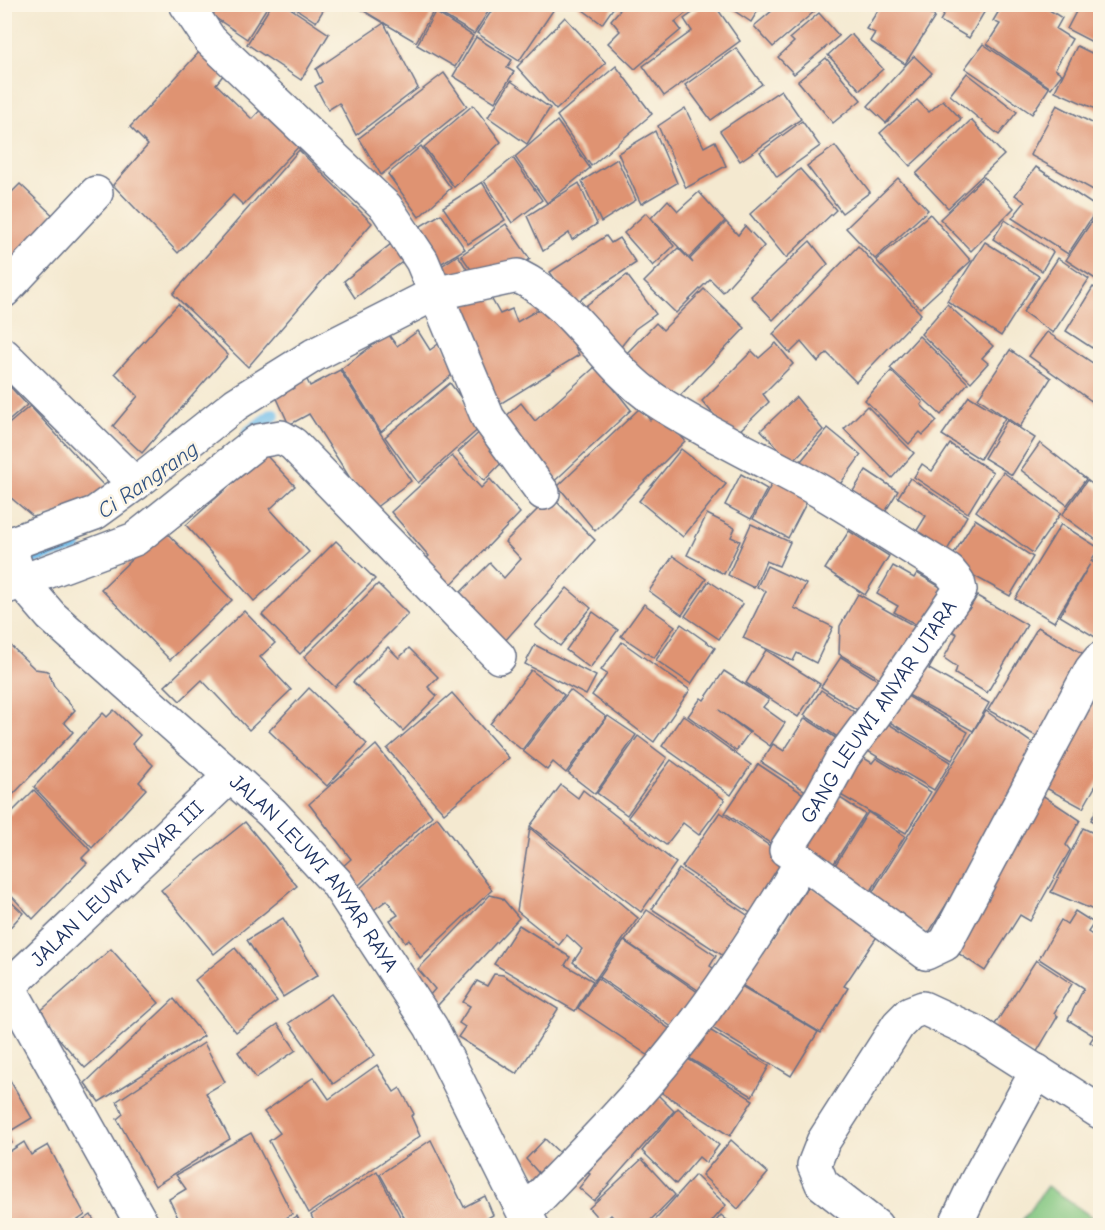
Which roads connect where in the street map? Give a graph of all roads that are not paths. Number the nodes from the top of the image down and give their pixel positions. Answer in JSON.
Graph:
{"nodes":[{"id":1,"x":186,"y":4,"type":"edge"},
{"id":2,"x":96,"y":193,"type":"dead end"},
{"id":3,"x":4,"y":291,"type":"edge"},
{"id":4,"x":434,"y":294,"type":"junction"},
{"id":5,"x":4,"y":355,"type":"edge"},
{"id":6,"x":135,"y":484,"type":"junction"},
{"id":7,"x":543,"y":493,"type":"dead end"},
{"id":8,"x":14,"y":575,"type":"edge"},
{"id":9,"x":500,"y":657,"type":"dead end"},
{"id":10,"x":1101,"y":659,"type":"edge"},
{"id":11,"x":230,"y":776,"type":"junction"},
{"id":12,"x":802,"y":861,"type":"junction"},
{"id":13,"x":7,"y":989,"type":"edge"},
{"id":14,"x":1037,"y":1071,"type":"junction"},
{"id":15,"x":1101,"y":1112,"type":"edge"},
{"id":16,"x":528,"y":1219,"type":"edge"},
{"id":17,"x":143,"y":1226,"type":"edge"},
{"id":18,"x":876,"y":1226,"type":"edge"},
{"id":19,"x":955,"y":1226,"type":"edge"}],
"edges":[{"from":1,"to":4,"type":"street"},
{"from":2,"to":3,"type":"street"},
{"from":4,"to":6,"type":"street"},
{"from":4,"to":7,"type":"street"},
{"from":4,"to":12,"type":"street","name":"GANG LEUWI ANYAR UTARA"},
{"from":5,"to":6,"type":"street"},
{"from":6,"to":8,"type":"street"},
{"from":8,"to":9,"type":"street"},
{"from":8,"to":11,"type":"street","name":"JALAN LEUWI ANYAR RAYA"},
{"from":10,"to":12,"type":"street"},
{"from":11,"to":13,"type":"street","name":"JALAN LEUWI ANYAR III"},
{"from":11,"to":16,"type":"street","name":"JALAN LEUWI ANYAR RAYA"},
{"from":12,"to":16,"type":"street"},
{"from":13,"to":17,"type":"street"},
{"from":14,"to":15,"type":"street"},
{"from":14,"to":18,"type":"street"},
{"from":14,"to":19,"type":"street"}]}
